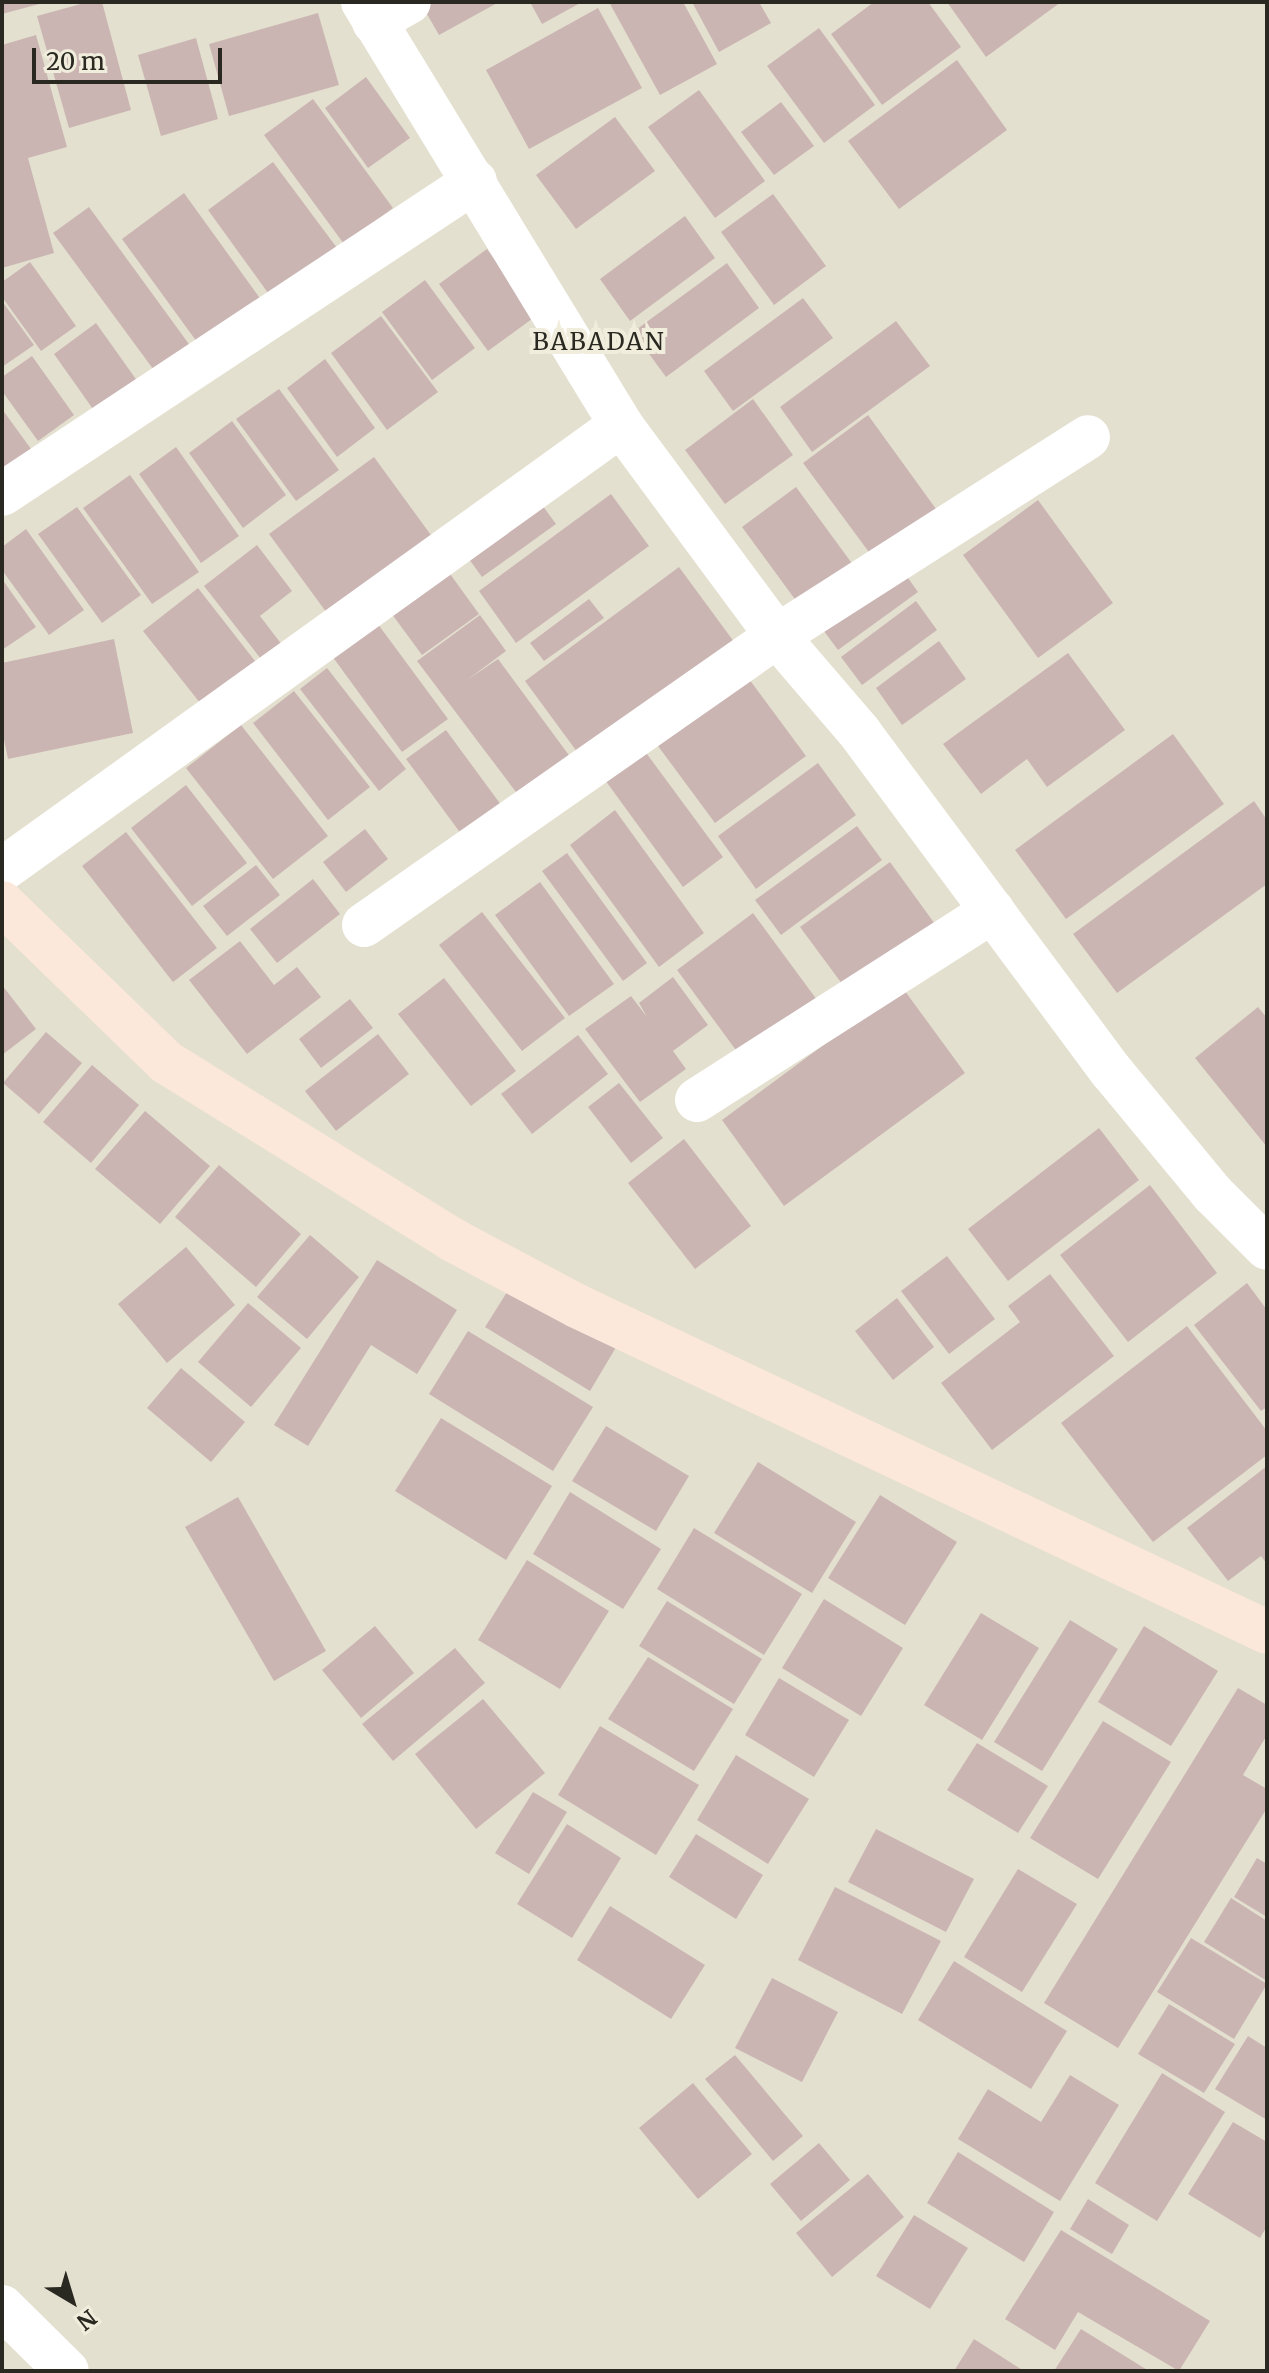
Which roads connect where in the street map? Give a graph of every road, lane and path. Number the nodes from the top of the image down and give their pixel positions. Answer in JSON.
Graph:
{"nodes":[{"id":1,"x":382,"y":9,"type":"edge"},
{"id":2,"x":475,"y":181,"type":"junction"},
{"id":3,"x":621,"y":425,"type":"junction"},
{"id":4,"x":1088,"y":437,"type":"dead end"},
{"id":5,"x":2,"y":494,"type":"edge"},
{"id":6,"x":777,"y":636,"type":"junction"},
{"id":7,"x":2,"y":870,"type":"edge"},
{"id":8,"x":2,"y":903,"type":"edge"},
{"id":9,"x":993,"y":911,"type":"junction"},
{"id":10,"x":364,"y":925,"type":"dead end"},
{"id":11,"x":697,"y":1100,"type":"dead end"},
{"id":12,"x":1267,"y":1248,"type":"edge"},
{"id":13,"x":1267,"y":1632,"type":"edge"},
{"id":14,"x":2,"y":2307,"type":"edge"},
{"id":15,"x":67,"y":2371,"type":"edge"}],
"edges":[{"from":1,"to":2,"type":"street"},
{"from":2,"to":3,"type":"street"},
{"from":2,"to":5,"type":"street"},
{"from":3,"to":6,"type":"street"},
{"from":3,"to":7,"type":"street"},
{"from":4,"to":6,"type":"street"},
{"from":6,"to":9,"type":"street"},
{"from":6,"to":10,"type":"street"},
{"from":8,"to":13,"type":"street"},
{"from":9,"to":11,"type":"street"},
{"from":9,"to":12,"type":"street"},
{"from":14,"to":15,"type":"street"}]}
